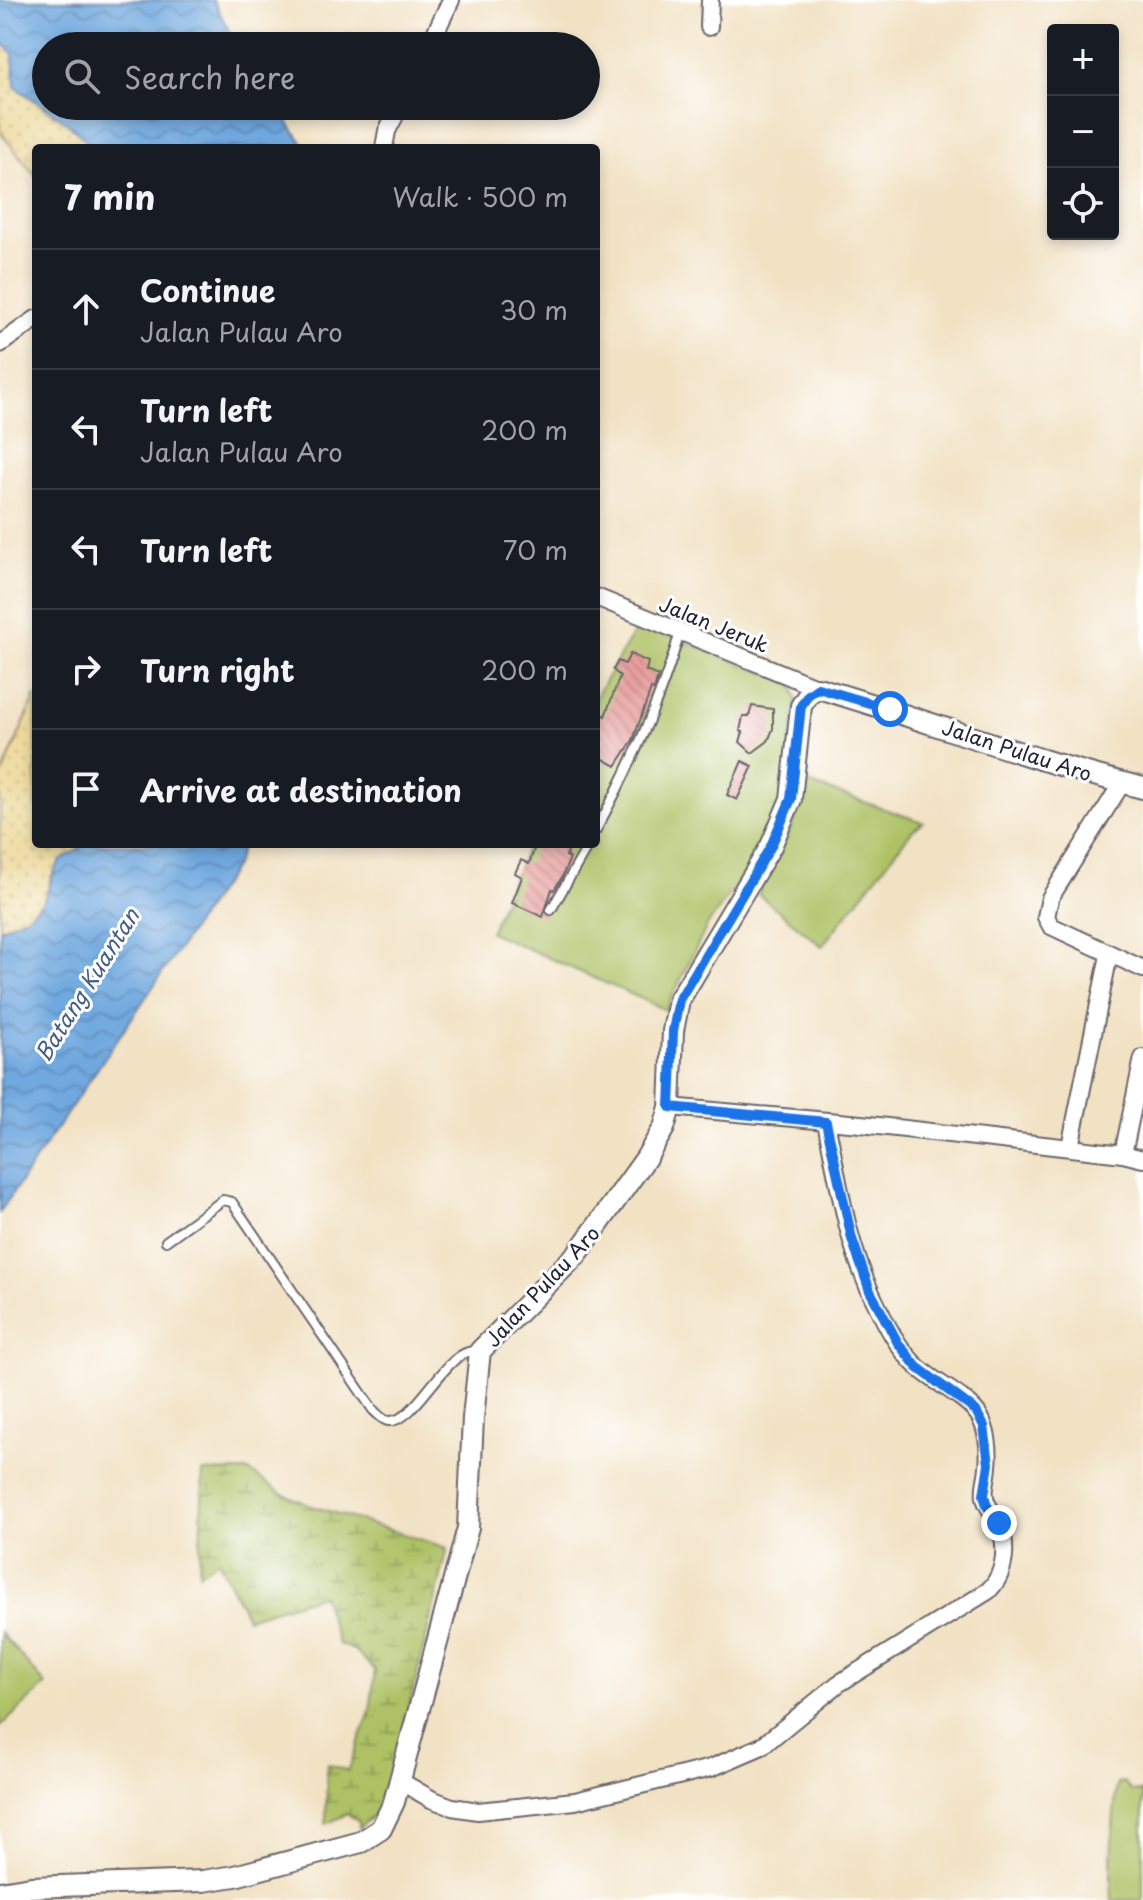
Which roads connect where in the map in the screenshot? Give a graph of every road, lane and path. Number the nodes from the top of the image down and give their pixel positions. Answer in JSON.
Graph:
{"nodes":[{"id":1,"x":451,"y":0,"type":"edge"},
{"id":2,"x":710,"y":0,"type":"edge"},
{"id":3,"x":709,"y":27,"type":"dead end"},
{"id":4,"x":436,"y":32,"type":"edge"},
{"id":5,"x":393,"y":120,"type":"edge"},
{"id":6,"x":385,"y":144,"type":"edge"},
{"id":7,"x":32,"y":322,"type":"edge"},
{"id":8,"x":0,"y":344,"type":"edge"},
{"id":9,"x":600,"y":599,"type":"edge"},
{"id":10,"x":680,"y":632,"type":"junction"},
{"id":11,"x":818,"y":688,"type":"junction"},
{"id":12,"x":1122,"y":783,"type":"junction"},
{"id":13,"x":1143,"y":788,"type":"edge"},
{"id":14,"x":600,"y":822,"type":"edge"},
{"id":15,"x":587,"y":848,"type":"edge"},
{"id":16,"x":551,"y":910,"type":"dead end"},
{"id":17,"x":1109,"y":955,"type":"junction"},
{"id":18,"x":1143,"y":969,"type":"edge"},
{"id":19,"x":1143,"y":1058,"type":"edge"},
{"id":20,"x":670,"y":1107,"type":"junction"},
{"id":21,"x":826,"y":1122,"type":"junction"},
{"id":22,"x":1070,"y":1147,"type":"junction"},
{"id":23,"x":1123,"y":1154,"type":"junction"},
{"id":24,"x":1143,"y":1159,"type":"edge"},
{"id":25,"x":166,"y":1241,"type":"dead end"},
{"id":26,"x":480,"y":1351,"type":"junction"},
{"id":27,"x":400,"y":1781,"type":"junction"},
{"id":28,"x":0,"y":1892,"type":"edge"}],
"edges":[{"from":1,"to":4,"type":"street"},
{"from":2,"to":3,"type":"street"},
{"from":5,"to":6,"type":"street"},
{"from":7,"to":8,"type":"street"},
{"from":9,"to":10,"type":"street","name":"Jalan Jeruk"},
{"from":10,"to":11,"type":"street","name":"Jalan Jeruk"},
{"from":10,"to":14,"type":"lane"},
{"from":11,"to":12,"type":"street","name":"Jalan Pulau Aro"},
{"from":11,"to":20,"type":"street","name":"Jalan Pulau Aro"},
{"from":12,"to":13,"type":"street","name":"Jalan Pulau Aro"},
{"from":12,"to":17,"type":"street"},
{"from":15,"to":16,"type":"lane"},
{"from":17,"to":18,"type":"street"},
{"from":17,"to":22,"type":"street"},
{"from":19,"to":23,"type":"street"},
{"from":20,"to":21,"type":"street"},
{"from":20,"to":26,"type":"street","name":"Jalan Pulau Aro"},
{"from":21,"to":22,"type":"street"},
{"from":21,"to":27,"type":"street"},
{"from":22,"to":23,"type":"street"},
{"from":23,"to":24,"type":"street"},
{"from":25,"to":26,"type":"lane"},
{"from":26,"to":27,"type":"street","name":"Jalan Pulau Aro"},
{"from":27,"to":28,"type":"street","name":"Jalan Pulau Aro"}]}
